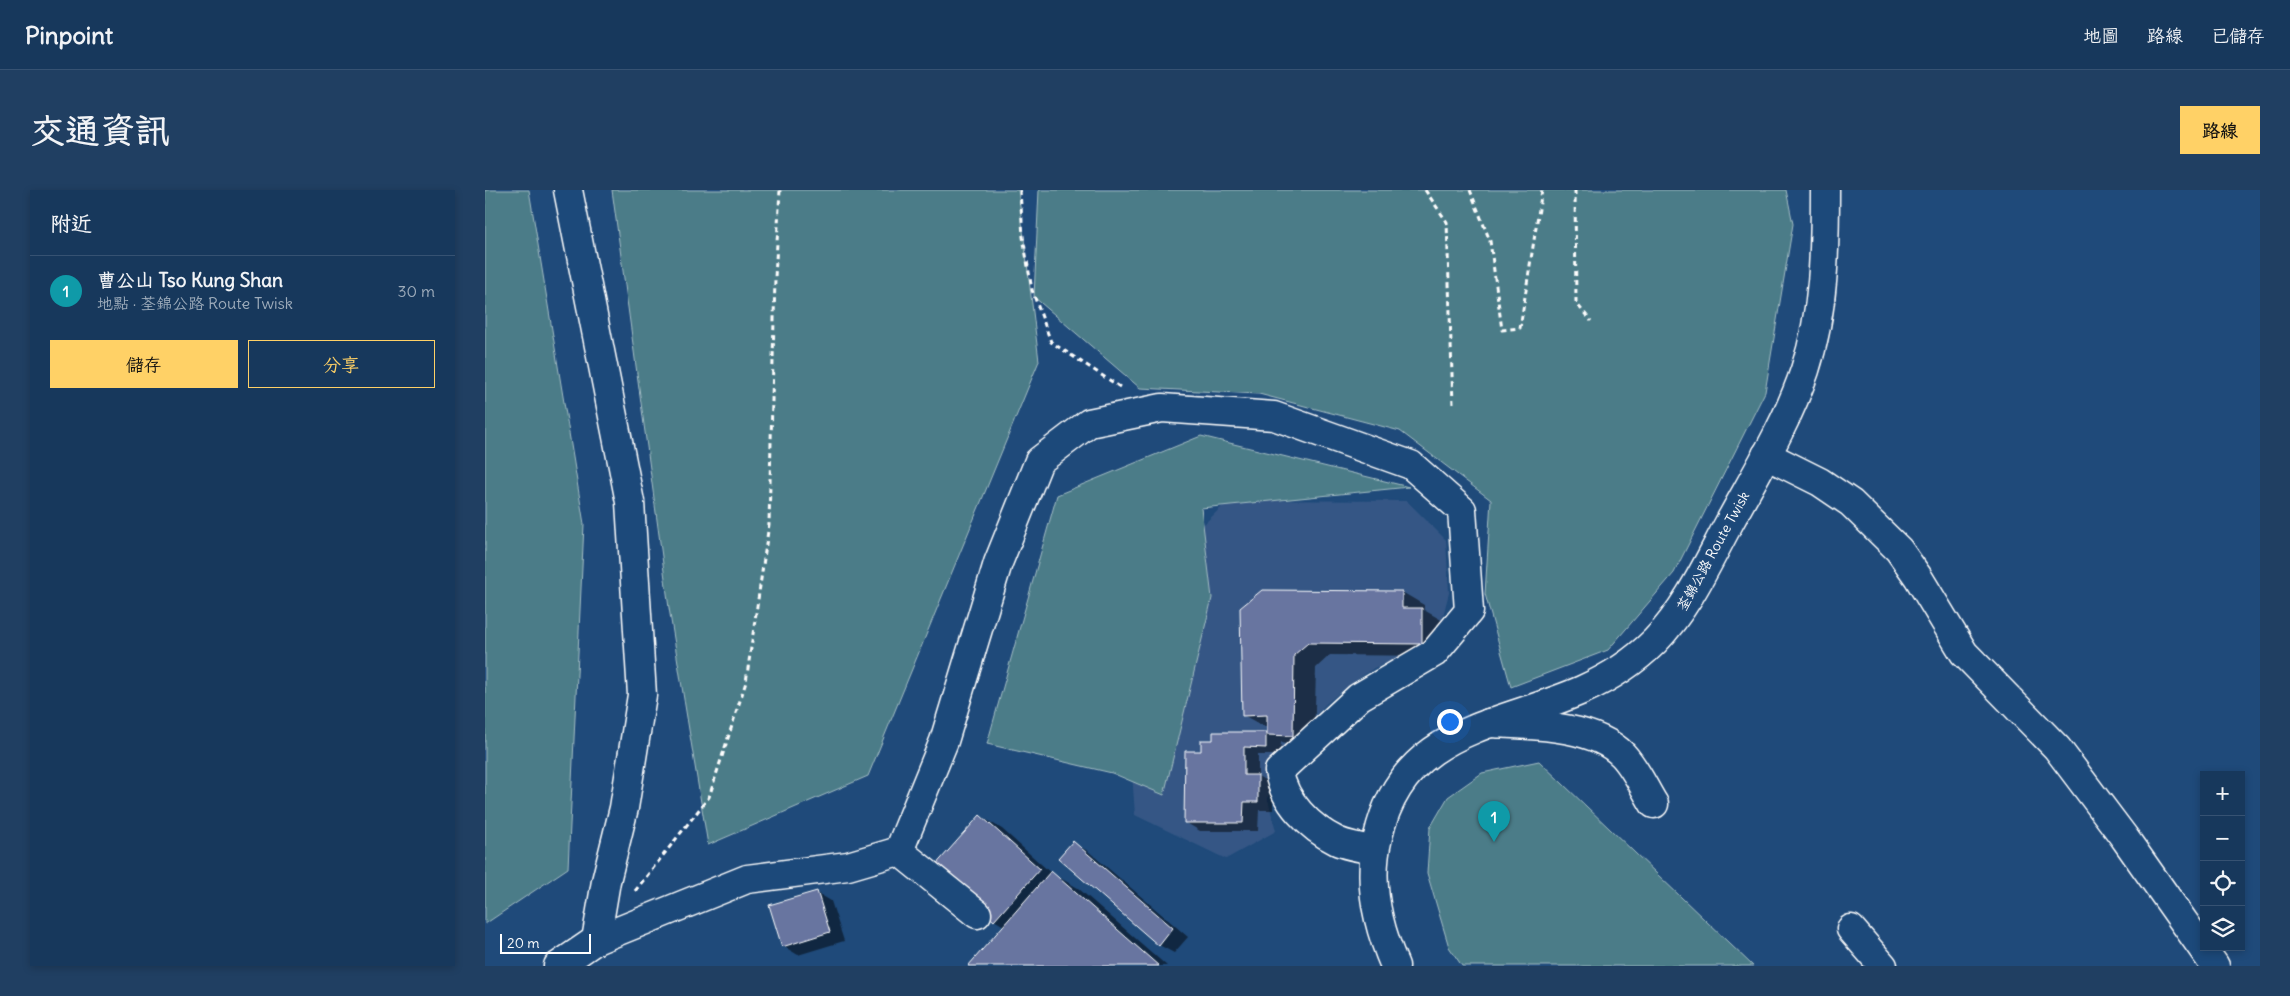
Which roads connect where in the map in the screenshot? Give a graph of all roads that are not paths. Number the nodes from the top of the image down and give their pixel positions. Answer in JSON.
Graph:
{"nodes":[{"id":1,"x":568,"y":190,"type":"edge"},
{"id":2,"x":1825,"y":190,"type":"edge"},
{"id":3,"x":1766,"y":455,"type":"junction"},
{"id":4,"x":1486,"y":723,"type":"junction"},
{"id":5,"x":1654,"y":804,"type":"dead end"},
{"id":6,"x":1375,"y":850,"type":"junction"},
{"id":7,"x":899,"y":851,"type":"junction"},
{"id":8,"x":977,"y":914,"type":"dead end"},
{"id":9,"x":1851,"y":929,"type":"dead end"},
{"id":10,"x":596,"y":940,"type":"junction"},
{"id":11,"x":558,"y":966,"type":"edge"},
{"id":12,"x":1395,"y":966,"type":"edge"},
{"id":13,"x":1883,"y":966,"type":"edge"},
{"id":14,"x":2215,"y":966,"type":"edge"}],
"edges":[{"from":1,"to":10,"type":"main road"},
{"from":2,"to":3,"type":"main road","name":"荃錦公路 Route Twisk"},
{"from":3,"to":4,"type":"main road","name":"荃錦公路 Route Twisk"},
{"from":3,"to":14,"type":"main road"},
{"from":4,"to":5,"type":"main road"},
{"from":4,"to":6,"type":"main road","name":"荃錦公路 Route Twisk"},
{"from":6,"to":7,"type":"main road"},
{"from":6,"to":12,"type":"main road","name":"荃錦公路 Route Twisk"},
{"from":7,"to":8,"type":"main road"},
{"from":7,"to":10,"type":"main road"},
{"from":9,"to":13,"type":"main road"},
{"from":10,"to":11,"type":"main road"}]}
